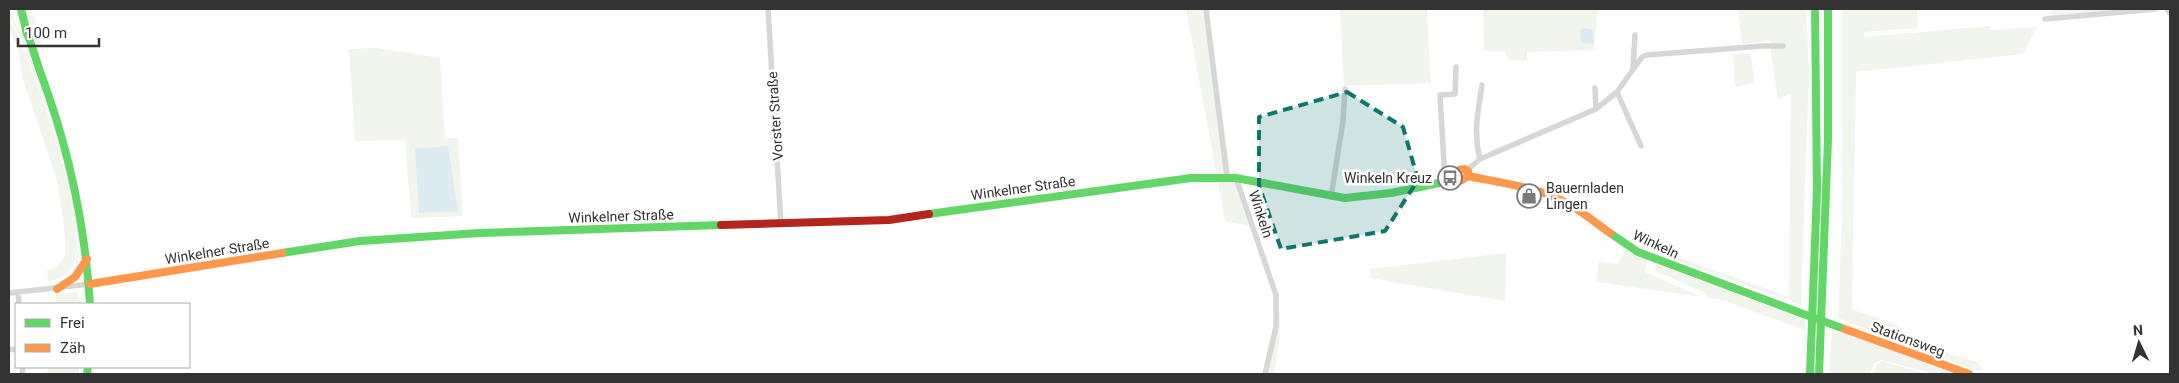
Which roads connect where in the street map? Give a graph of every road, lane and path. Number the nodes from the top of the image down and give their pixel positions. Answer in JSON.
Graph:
{"nodes":[{"id":1,"x":15,"y":9,"type":"edge"},
{"id":2,"x":21,"y":9,"type":"edge"},
{"id":3,"x":768,"y":9,"type":"edge"},
{"id":4,"x":1206,"y":9,"type":"edge"},
{"id":5,"x":1815,"y":9,"type":"edge"},
{"id":6,"x":1828,"y":9,"type":"edge"},
{"id":7,"x":2155,"y":9,"type":"edge"},
{"id":8,"x":2167,"y":9,"type":"edge"},
{"id":9,"x":2170,"y":13,"type":"edge"},
{"id":10,"x":2045,"y":19,"type":"dead end"},
{"id":11,"x":27,"y":34,"type":"junction"},
{"id":12,"x":1635,"y":35,"type":"dead end"},
{"id":13,"x":1783,"y":46,"type":"dead end"},
{"id":14,"x":1456,"y":67,"type":"dead end"},
{"id":15,"x":1633,"y":71,"type":"junction"},
{"id":16,"x":1482,"y":85,"type":"dead end"},
{"id":17,"x":1595,"y":88,"type":"dead end"},
{"id":18,"x":1345,"y":89,"type":"dead end"},
{"id":19,"x":1617,"y":92,"type":"junction"},
{"id":20,"x":1596,"y":109,"type":"junction"},
{"id":21,"x":1641,"y":146,"type":"dead end"},
{"id":22,"x":1480,"y":159,"type":"junction"},
{"id":23,"x":1467,"y":173,"type":"junction"},
{"id":24,"x":1227,"y":177,"type":"junction"},
{"id":25,"x":1236,"y":178,"type":"junction"},
{"id":26,"x":1445,"y":181,"type":"junction"},
{"id":27,"x":1331,"y":197,"type":"junction"},
{"id":28,"x":782,"y":224,"type":"junction"},
{"id":29,"x":88,"y":259,"type":"junction"},
{"id":30,"x":90,"y":284,"type":"junction"},
{"id":31,"x":56,"y":289,"type":"junction"},
{"id":32,"x":9,"y":293,"type":"edge"},
{"id":33,"x":18,"y":293,"type":"junction"},
{"id":34,"x":18,"y":303,"type":"edge"},
{"id":35,"x":90,"y":303,"type":"edge"},
{"id":36,"x":1839,"y":327,"type":"joint"},
{"id":37,"x":1265,"y":374,"type":"edge"},
{"id":38,"x":1810,"y":374,"type":"edge"},
{"id":39,"x":1819,"y":374,"type":"edge"},
{"id":40,"x":1969,"y":374,"type":"edge"}],
"edges":[{"from":1,"to":11,"type":"main road"},
{"from":2,"to":11,"type":"main road"},
{"from":3,"to":28,"type":"street","name":"Vorster Straße"},
{"from":4,"to":24,"type":"street"},
{"from":5,"to":38,"type":"main road"},
{"from":6,"to":39,"type":"main road"},
{"from":7,"to":10,"type":"street"},
{"from":8,"to":9,"type":"street"},
{"from":11,"to":29,"type":"main road"},
{"from":12,"to":15,"type":"street"},
{"from":13,"to":15,"type":"street","name":"Winkeln"},
{"from":14,"to":26,"type":"street"},
{"from":15,"to":19,"type":"street","name":"Winkeln"},
{"from":16,"to":22,"type":"street"},
{"from":17,"to":20,"type":"street"},
{"from":18,"to":27,"type":"street"},
{"from":19,"to":20,"type":"street","name":"Winkeln"},
{"from":19,"to":21,"type":"street"},
{"from":20,"to":22,"type":"street","name":"Winkeln"},
{"from":22,"to":23,"type":"street","name":"Winkeln"},
{"from":23,"to":26,"type":"main road","name":"Winkeln"},
{"from":23,"to":36,"type":"main road","name":"Winkeln","bridge":true},
{"from":24,"to":25,"type":"main road","name":"Winkeln"},
{"from":24,"to":28,"type":"main road","name":"Winkelner Straße"},
{"from":25,"to":27,"type":"main road","name":"Winkeln"},
{"from":25,"to":37,"type":"street","name":"Winkeln"},
{"from":26,"to":27,"type":"main road","name":"Winkeln"},
{"from":28,"to":30,"type":"main road","name":"Winkelner Straße"},
{"from":29,"to":30,"type":"main road"},
{"from":29,"to":31,"type":"main road"},
{"from":30,"to":31,"type":"street","name":"Winkelner Straße"},
{"from":30,"to":35,"type":"main road"},
{"from":31,"to":33,"type":"street","name":"Winkelner Straße"},
{"from":32,"to":33,"type":"street","name":"Winkelner Straße"},
{"from":33,"to":34,"type":"street"},
{"from":36,"to":40,"type":"main road","name":"Stationsweg"}]}
